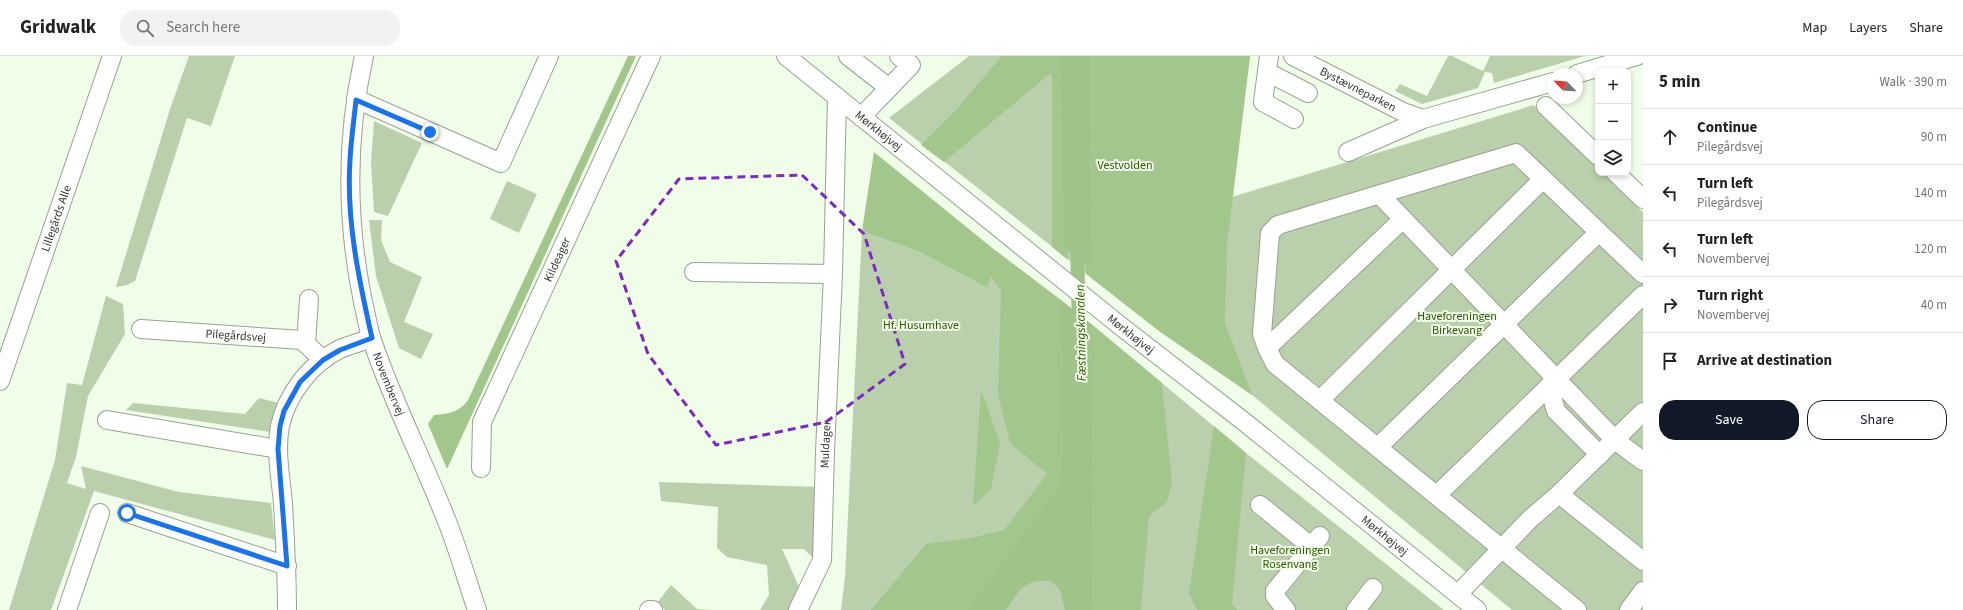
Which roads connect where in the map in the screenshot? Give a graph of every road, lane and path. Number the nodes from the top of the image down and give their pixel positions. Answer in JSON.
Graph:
{"nodes":[{"id":1,"x":112,"y":56,"type":"edge"},
{"id":2,"x":364,"y":56,"type":"edge"},
{"id":3,"x":550,"y":56,"type":"edge"},
{"id":4,"x":651,"y":56,"type":"edge"},
{"id":5,"x":786,"y":56,"type":"edge"},
{"id":6,"x":848,"y":56,"type":"edge"},
{"id":7,"x":899,"y":56,"type":"edge"},
{"id":8,"x":1294,"y":56,"type":"edge"},
{"id":9,"x":1636,"y":56,"type":"edge"},
{"id":10,"x":1612,"y":60,"type":"edge"},
{"id":11,"x":1268,"y":64,"type":"edge"},
{"id":12,"x":1583,"y":72,"type":"edge"},
{"id":13,"x":1547,"y":84,"type":"edge"},
{"id":14,"x":889,"y":88,"type":"junction"},
{"id":15,"x":1308,"y":93,"type":"dead end"},
{"id":16,"x":837,"y":97,"type":"junction"},
{"id":17,"x":356,"y":100,"type":"junction"},
{"id":18,"x":1546,"y":106,"type":"dead end"},
{"id":19,"x":861,"y":117,"type":"junction"},
{"id":20,"x":1294,"y":118,"type":"dead end"},
{"id":21,"x":1423,"y":119,"type":"junction"},
{"id":22,"x":1348,"y":152,"type":"dead end"},
{"id":23,"x":1595,"y":153,"type":"edge"},
{"id":24,"x":1619,"y":176,"type":"edge"},
{"id":25,"x":1543,"y":179,"type":"junction"},
{"id":26,"x":1380,"y":195,"type":"junction"},
{"id":27,"x":1643,"y":199,"type":"edge"},
{"id":28,"x":1403,"y":219,"type":"junction"},
{"id":29,"x":1600,"y":232,"type":"junction"},
{"id":30,"x":1452,"y":269,"type":"junction"},
{"id":31,"x":694,"y":272,"type":"dead end"},
{"id":32,"x":833,"y":274,"type":"junction"},
{"id":33,"x":1643,"y":274,"type":"edge"},
{"id":34,"x":1643,"y":295,"type":"edge"},
{"id":35,"x":309,"y":299,"type":"dead end"},
{"id":36,"x":1504,"y":324,"type":"junction"},
{"id":37,"x":141,"y":330,"type":"dead end"},
{"id":38,"x":372,"y":338,"type":"junction"},
{"id":39,"x":306,"y":344,"type":"junction"},
{"id":40,"x":1267,"y":348,"type":"junction"},
{"id":41,"x":323,"y":360,"type":"junction"},
{"id":42,"x":0,"y":381,"type":"edge"},
{"id":43,"x":1553,"y":382,"type":"junction"},
{"id":44,"x":1320,"y":400,"type":"junction"},
{"id":45,"x":1643,"y":412,"type":"edge"},
{"id":46,"x":107,"y":420,"type":"dead end"},
{"id":47,"x":1616,"y":440,"type":"junction"},
{"id":48,"x":1378,"y":447,"type":"junction"},
{"id":49,"x":278,"y":449,"type":"junction"},
{"id":50,"x":1600,"y":455,"type":"junction"},
{"id":51,"x":1643,"y":462,"type":"edge"},
{"id":52,"x":481,"y":468,"type":"dead end"},
{"id":53,"x":1559,"y":494,"type":"junction"},
{"id":54,"x":1436,"y":495,"type":"junction"},
{"id":55,"x":1260,"y":505,"type":"dead end"},
{"id":56,"x":100,"y":513,"type":"dead end"},
{"id":57,"x":127,"y":513,"type":"dead end"},
{"id":58,"x":1501,"y":548,"type":"junction"},
{"id":59,"x":1643,"y":561,"type":"edge"},
{"id":60,"x":287,"y":566,"type":"junction"},
{"id":61,"x":1373,"y":588,"type":"dead end"},
{"id":62,"x":1643,"y":590,"type":"edge"},
{"id":63,"x":1463,"y":603,"type":"edge"},
{"id":64,"x":67,"y":610,"type":"edge"},
{"id":65,"x":287,"y":610,"type":"edge"},
{"id":66,"x":477,"y":610,"type":"edge"},
{"id":67,"x":648,"y":610,"type":"edge"},
{"id":68,"x":654,"y":610,"type":"edge"},
{"id":69,"x":798,"y":610,"type":"edge"},
{"id":70,"x":1286,"y":610,"type":"edge"},
{"id":71,"x":1356,"y":610,"type":"edge"},
{"id":72,"x":1577,"y":610,"type":"edge"},
{"id":73,"x":1629,"y":610,"type":"edge"}],
"edges":[{"from":1,"to":42,"type":"street","name":"Lillegårds Alle"},
{"from":2,"to":17,"type":"street","name":"Novembervej"},
{"from":3,"to":17,"type":"street"},
{"from":4,"to":52,"type":"street","name":"Kildeager"},
{"from":5,"to":16,"type":"street","name":"Mørkhøjvej"},
{"from":6,"to":14,"type":"street"},
{"from":7,"to":14,"type":"street"},
{"from":8,"to":21,"type":"street","name":"Bystævneparken"},
{"from":9,"to":10,"type":"street"},
{"from":10,"to":12,"type":"street"},
{"from":11,"to":15,"type":"street"},
{"from":11,"to":20,"type":"street"},
{"from":13,"to":21,"type":"street","name":"Bystævneparken"},
{"from":14,"to":19,"type":"street"},
{"from":16,"to":19,"type":"street","name":"Mørkhøjvej"},
{"from":16,"to":32,"type":"street","name":"Muldager"},
{"from":17,"to":38,"type":"street","name":"Novembervej"},
{"from":18,"to":23,"type":"street"},
{"from":19,"to":63,"type":"street","name":"Mørkhøjvej"},
{"from":21,"to":22,"type":"street","name":"Bystævneparken"},
{"from":24,"to":27,"type":"street"},
{"from":25,"to":26,"type":"street"},
{"from":25,"to":29,"type":"street"},
{"from":25,"to":30,"type":"street"},
{"from":26,"to":28,"type":"street"},
{"from":26,"to":40,"type":"street"},
{"from":28,"to":30,"type":"street"},
{"from":28,"to":40,"type":"street"},
{"from":29,"to":33,"type":"street"},
{"from":29,"to":36,"type":"street"},
{"from":30,"to":36,"type":"street"},
{"from":30,"to":44,"type":"street"},
{"from":31,"to":32,"type":"street"},
{"from":32,"to":69,"type":"street","name":"Muldager"},
{"from":34,"to":43,"type":"street"},
{"from":35,"to":39,"type":"street"},
{"from":36,"to":43,"type":"street"},
{"from":36,"to":48,"type":"street"},
{"from":37,"to":39,"type":"street","name":"Pilegårdsvej"},
{"from":38,"to":41,"type":"street"},
{"from":38,"to":66,"type":"street","name":"Novembervej"},
{"from":39,"to":41,"type":"street","name":"Pilegårdsvej"},
{"from":40,"to":44,"type":"street"},
{"from":41,"to":49,"type":"street"},
{"from":43,"to":47,"type":"street"},
{"from":43,"to":50,"type":"street"},
{"from":43,"to":54,"type":"street"},
{"from":44,"to":48,"type":"street"},
{"from":45,"to":47,"type":"street"},
{"from":46,"to":49,"type":"street"},
{"from":47,"to":50,"type":"street"},
{"from":47,"to":51,"type":"street"},
{"from":48,"to":54,"type":"street"},
{"from":49,"to":60,"type":"street"},
{"from":50,"to":53,"type":"street"},
{"from":53,"to":58,"type":"street"},
{"from":53,"to":59,"type":"street"},
{"from":54,"to":58,"type":"street"},
{"from":55,"to":70,"type":"street"},
{"from":56,"to":64,"type":"street"},
{"from":57,"to":60,"type":"street"},
{"from":58,"to":63,"type":"street"},
{"from":58,"to":72,"type":"street"},
{"from":60,"to":65,"type":"street"},
{"from":61,"to":71,"type":"street"},
{"from":62,"to":73,"type":"street"},
{"from":67,"to":68,"type":"street"}]}
